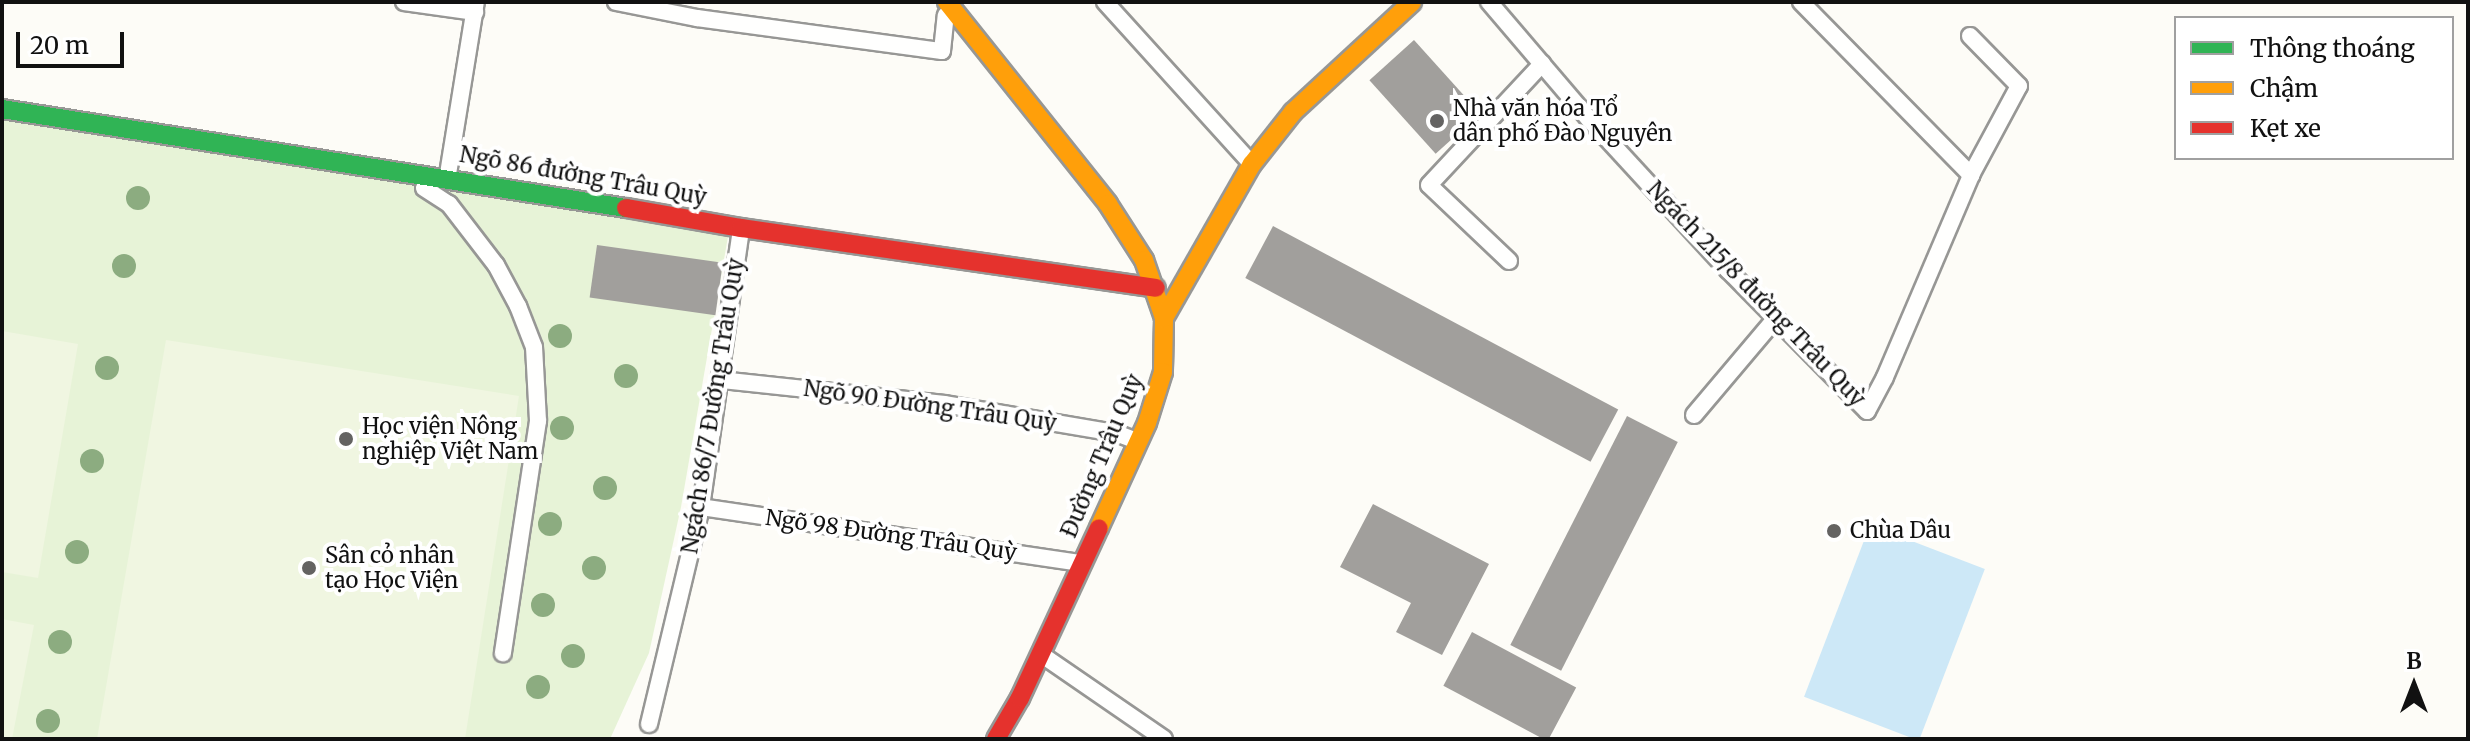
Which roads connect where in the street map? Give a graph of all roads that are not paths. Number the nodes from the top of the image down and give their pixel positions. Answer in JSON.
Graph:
{"nodes":[{"id":1,"x":404,"y":2,"type":"edge"},
{"id":2,"x":616,"y":2,"type":"edge"},
{"id":3,"x":947,"y":2,"type":"edge"},
{"id":4,"x":1105,"y":2,"type":"edge"},
{"id":5,"x":1412,"y":2,"type":"edge"},
{"id":6,"x":1489,"y":2,"type":"edge"},
{"id":7,"x":1801,"y":2,"type":"edge"},
{"id":8,"x":475,"y":7,"type":"edge"},
{"id":9,"x":1970,"y":36,"type":"dead end"},
{"id":10,"x":1542,"y":64,"type":"junction"},
{"id":11,"x":2,"y":109,"type":"edge"},
{"id":12,"x":1252,"y":164,"type":"junction"},
{"id":13,"x":396,"y":169,"type":"junction"},
{"id":14,"x":1971,"y":175,"type":"junction"},
{"id":15,"x":447,"y":177,"type":"junction"},
{"id":16,"x":741,"y":228,"type":"junction"},
{"id":17,"x":1509,"y":261,"type":"dead end"},
{"id":18,"x":1156,"y":288,"type":"junction"},
{"id":19,"x":1164,"y":318,"type":"junction"},
{"id":20,"x":1775,"y":319,"type":"junction"},
{"id":21,"x":721,"y":380,"type":"junction"},
{"id":22,"x":1694,"y":415,"type":"dead end"},
{"id":23,"x":1138,"y":441,"type":"junction"},
{"id":24,"x":701,"y":507,"type":"junction"},
{"id":25,"x":1082,"y":563,"type":"junction"},
{"id":26,"x":503,"y":653,"type":"dead end"},
{"id":27,"x":1041,"y":654,"type":"junction"},
{"id":28,"x":649,"y":724,"type":"dead end"},
{"id":29,"x":996,"y":739,"type":"edge"},
{"id":30,"x":1164,"y":739,"type":"edge"}],
"edges":[{"from":1,"to":8,"type":"lane"},
{"from":2,"to":3,"type":"lane"},
{"from":3,"to":18,"type":"street","name":"Đường Trâu Quỳ"},
{"from":4,"to":12,"type":"lane"},
{"from":5,"to":12,"type":"street"},
{"from":6,"to":10,"type":"lane","name":"Ngách 215/8 đường Trâu Quỳ"},
{"from":7,"to":14,"type":"lane"},
{"from":8,"to":15,"type":"lane"},
{"from":9,"to":14,"type":"lane","name":"Ngách 215/8 đường Trâu Quỳ"},
{"from":10,"to":17,"type":"lane"},
{"from":10,"to":20,"type":"lane","name":"Ngách 215/8 đường Trâu Quỳ"},
{"from":11,"to":13,"type":"street","name":"Ngõ 86 đường Trâu Quỳ"},
{"from":12,"to":19,"type":"street"},
{"from":13,"to":15,"type":"street","name":"Ngõ 86 đường Trâu Quỳ"},
{"from":13,"to":26,"type":"lane"},
{"from":14,"to":20,"type":"lane","name":"Ngách 215/8 đường Trâu Quỳ"},
{"from":15,"to":16,"type":"street","name":"Ngõ 86 đường Trâu Quỳ"},
{"from":16,"to":18,"type":"street","name":"Ngõ 86 đường Trâu Quỳ"},
{"from":16,"to":21,"type":"lane","name":"Ngách 86/7 Đường Trâu Quỳ"},
{"from":18,"to":19,"type":"street","name":"Đường Trâu Quỳ"},
{"from":19,"to":23,"type":"street","name":"Đường Trâu Quỳ"},
{"from":20,"to":22,"type":"lane"},
{"from":21,"to":23,"type":"lane","name":"Ngõ 90 Đường Trâu Quỳ"},
{"from":21,"to":24,"type":"lane","name":"Ngách 86/7 Đường Trâu Quỳ"},
{"from":23,"to":25,"type":"street","name":"Đường Trâu Quỳ"},
{"from":24,"to":25,"type":"lane","name":"Ngõ 98 Đường Trâu Quỳ"},
{"from":24,"to":28,"type":"lane","name":"Ngách 86/7 Đường Trâu Quỳ"},
{"from":25,"to":27,"type":"street","name":"Đường Trâu Quỳ"},
{"from":27,"to":29,"type":"street","name":"Đường Trâu Quỳ"},
{"from":27,"to":30,"type":"lane"}]}
